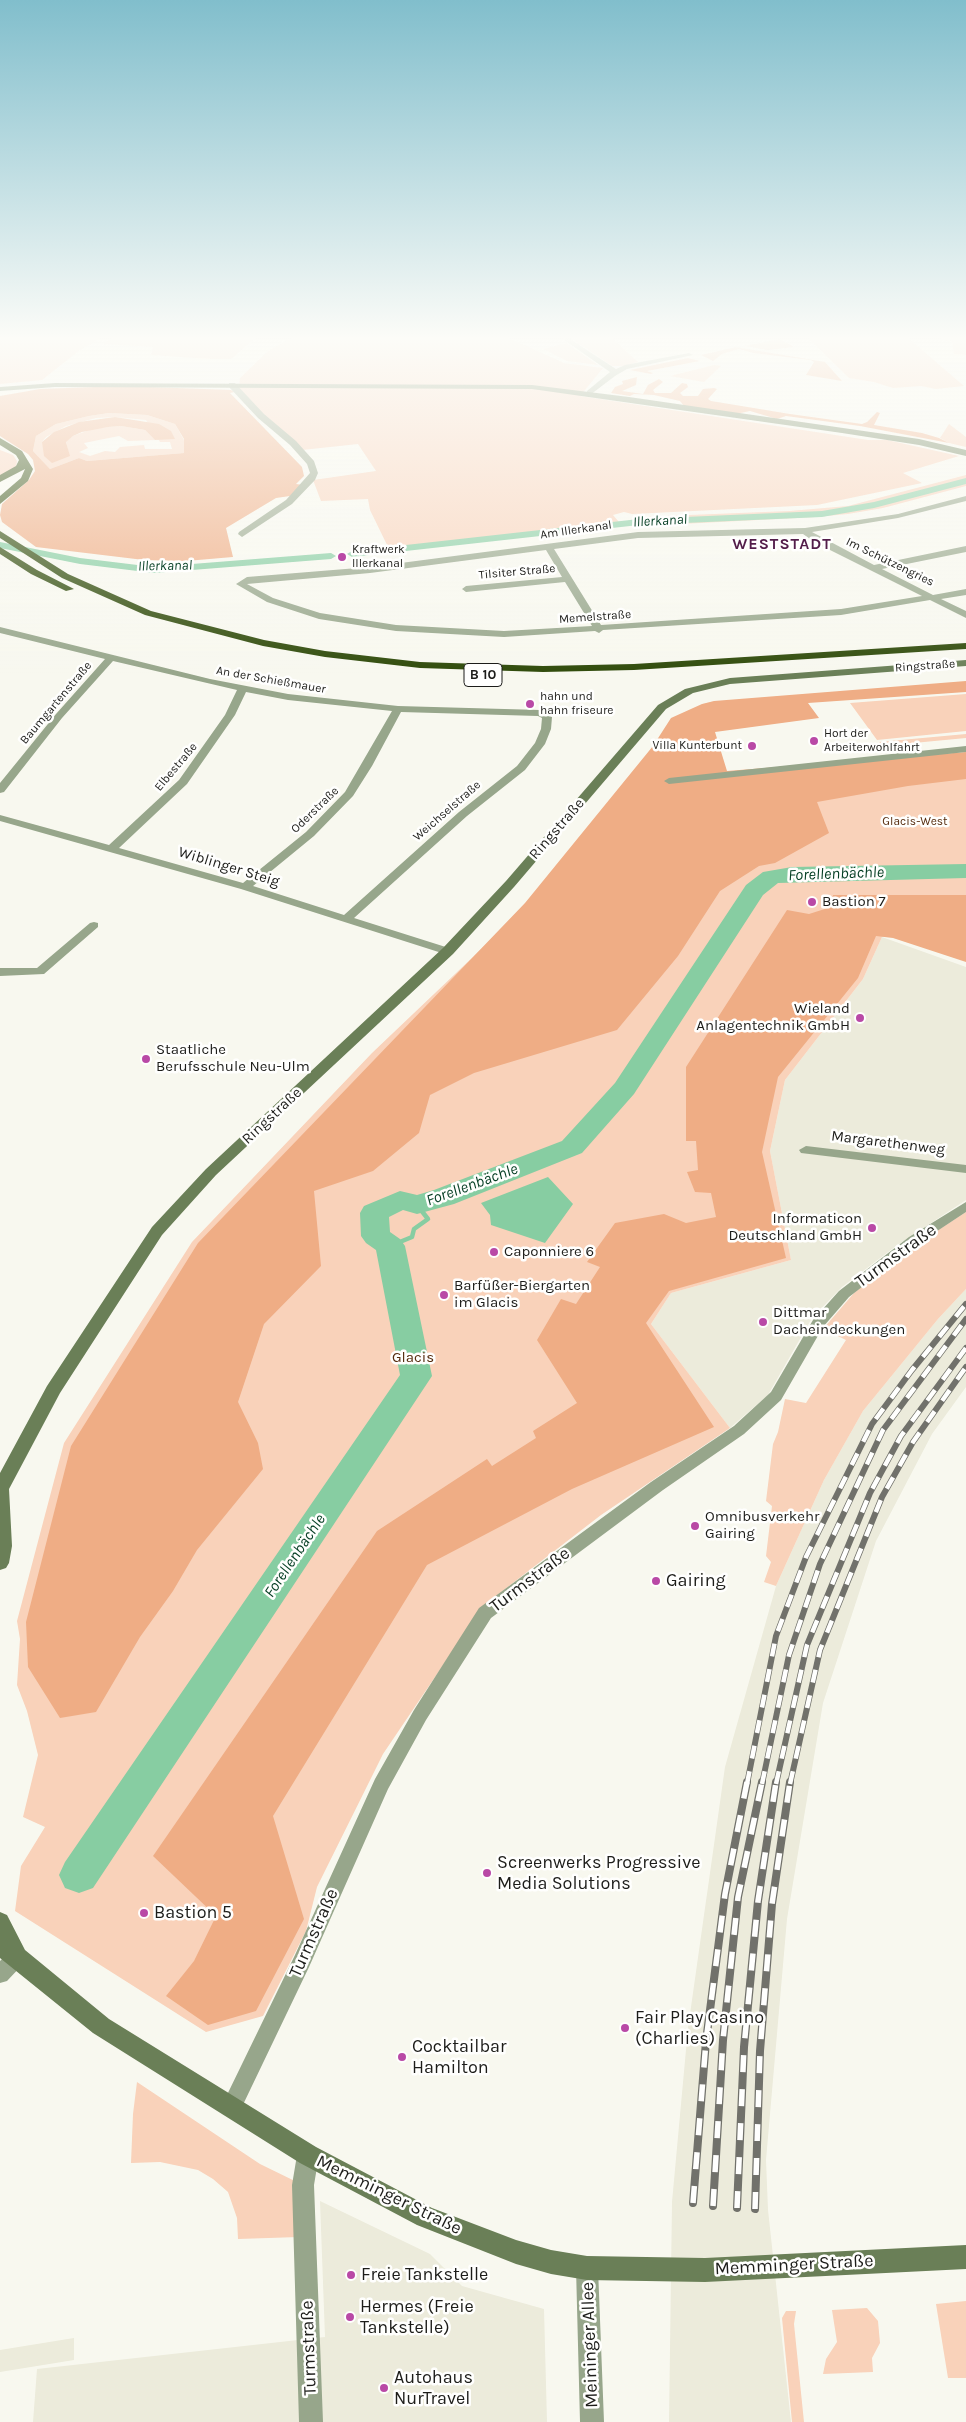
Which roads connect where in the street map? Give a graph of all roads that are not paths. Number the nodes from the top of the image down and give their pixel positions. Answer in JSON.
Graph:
{"nodes":[{"id":1,"x":14,"y":450,"type":"edge"},
{"id":2,"x":299,"y":450,"type":"edge"},
{"id":3,"x":948,"y":450,"type":"edge"},
{"id":4,"x":966,"y":454,"type":"edge"},
{"id":5,"x":24,"y":459,"type":"junction"},
{"id":6,"x":0,"y":479,"type":"edge"},
{"id":7,"x":966,"y":498,"type":"edge"},
{"id":8,"x":0,"y":500,"type":"edge"},
{"id":9,"x":954,"y":502,"type":"junction"},
{"id":10,"x":966,"y":510,"type":"edge"},
{"id":11,"x":805,"y":531,"type":"junction"},
{"id":12,"x":1,"y":534,"type":"edge"},
{"id":13,"x":242,"y":534,"type":"dead end"},
{"id":14,"x":548,"y":546,"type":"junction"},
{"id":15,"x":966,"y":549,"type":"edge"},
{"id":16,"x":0,"y":550,"type":"edge"},
{"id":17,"x":874,"y":568,"type":"junction"},
{"id":18,"x":570,"y":579,"type":"junction"},
{"id":19,"x":247,"y":580,"type":"joint"},
{"id":20,"x":466,"y":589,"type":"dead end"},
{"id":21,"x":966,"y":592,"type":"edge"},
{"id":22,"x":934,"y":598,"type":"junction"},
{"id":23,"x":966,"y":615,"type":"edge"},
{"id":24,"x":0,"y":630,"type":"edge"},
{"id":25,"x":600,"y":630,"type":"junction"},
{"id":26,"x":963,"y":652,"type":"edge"},
{"id":27,"x":112,"y":656,"type":"junction"},
{"id":28,"x":966,"y":669,"type":"edge"},
{"id":29,"x":242,"y":689,"type":"junction"},
{"id":30,"x":398,"y":708,"type":"junction"},
{"id":31,"x":544,"y":714,"type":"joint"},
{"id":32,"x":635,"y":738,"type":"junction"},
{"id":33,"x":966,"y":749,"type":"edge"},
{"id":34,"x":669,"y":781,"type":"dead end"},
{"id":35,"x":0,"y":790,"type":"edge"},
{"id":36,"x":0,"y":818,"type":"edge"},
{"id":37,"x":113,"y":848,"type":"junction"},
{"id":38,"x":245,"y":887,"type":"junction"},
{"id":39,"x":345,"y":920,"type":"junction"},
{"id":40,"x":94,"y":924,"type":"dead end"},
{"id":41,"x":448,"y":951,"type":"junction"},
{"id":42,"x":0,"y":972,"type":"edge"},
{"id":43,"x":806,"y":1150,"type":"dead end"},
{"id":44,"x":966,"y":1168,"type":"edge"},
{"id":45,"x":966,"y":1206,"type":"edge"},
{"id":46,"x":0,"y":1489,"type":"edge"},
{"id":47,"x":0,"y":1564,"type":"edge"},
{"id":48,"x":0,"y":1922,"type":"edge"},
{"id":49,"x":9,"y":1952,"type":"edge"},
{"id":50,"x":0,"y":1974,"type":"edge"},
{"id":51,"x":232,"y":2106,"type":"junction"},
{"id":52,"x":308,"y":2155,"type":"junction"},
{"id":53,"x":966,"y":2256,"type":"edge"},
{"id":54,"x":587,"y":2268,"type":"junction"},
{"id":55,"x":312,"y":2422,"type":"edge"},
{"id":56,"x":592,"y":2422,"type":"edge"}],
"edges":[{"from":1,"to":5,"type":"highway"},
{"from":2,"to":13,"type":"street"},
{"from":3,"to":4,"type":"main road"},
{"from":5,"to":6,"type":"highway"},
{"from":5,"to":8,"type":"highway"},
{"from":7,"to":9,"type":"street","name":"Am Illerkanal"},
{"from":9,"to":10,"type":"street"},
{"from":9,"to":11,"type":"street","name":"Am Illerkanal"},
{"from":11,"to":14,"type":"street","name":"Am Illerkanal"},
{"from":11,"to":17,"type":"street","name":"Im Schützengries"},
{"from":12,"to":26,"type":"highway","number":"B 10"},
{"from":14,"to":18,"type":"street","name":"Tilsiter Straße"},
{"from":14,"to":19,"type":"street","name":"Am Illerkanal"},
{"from":15,"to":17,"type":"street"},
{"from":16,"to":26,"type":"highway","number":"B 10"},
{"from":17,"to":22,"type":"street","name":"Im Schützengries"},
{"from":18,"to":20,"type":"street","name":"Tilsiter Straße"},
{"from":18,"to":25,"type":"street","name":"Tilsiter Straße"},
{"from":19,"to":25,"type":"street","name":"Memelstraße"},
{"from":21,"to":22,"type":"street","name":"Memelstraße"},
{"from":22,"to":23,"type":"street","name":"Im Schützengries"},
{"from":22,"to":25,"type":"street","name":"Memelstraße"},
{"from":24,"to":27,"type":"street","name":"An der Schießmauer"},
{"from":26,"to":32,"type":"main road","name":"Ringstraße"},
{"from":27,"to":29,"type":"street","name":"An der Schießmauer"},
{"from":27,"to":35,"type":"street","name":"Baumgartenstraße"},
{"from":28,"to":32,"type":"main road","name":"Ringstraße"},
{"from":29,"to":30,"type":"street","name":"An der Schießmauer"},
{"from":29,"to":37,"type":"street","name":"Elbestraße"},
{"from":30,"to":31,"type":"street","name":"An der Schießmauer"},
{"from":30,"to":38,"type":"street","name":"Oderstraße"},
{"from":31,"to":39,"type":"street","name":"Weichselstraße"},
{"from":32,"to":41,"type":"main road","name":"Ringstraße"},
{"from":33,"to":34,"type":"street"},
{"from":36,"to":37,"type":"street","name":"Wiblinger Steig"},
{"from":37,"to":38,"type":"street","name":"Wiblinger Steig"},
{"from":38,"to":39,"type":"street","name":"Wiblinger Steig"},
{"from":39,"to":41,"type":"street","name":"Wiblinger Steig"},
{"from":40,"to":42,"type":"street"},
{"from":41,"to":46,"type":"main road","name":"Ringstraße"},
{"from":43,"to":44,"type":"street","name":"Margarethenweg"},
{"from":45,"to":51,"type":"street","name":"Turmstraße"},
{"from":46,"to":47,"type":"main road","name":"Ringstraße"},
{"from":48,"to":49,"type":"main road","name":"Memminger Straße"},
{"from":49,"to":50,"type":"street"},
{"from":49,"to":51,"type":"main road","name":"Memminger Straße"},
{"from":51,"to":52,"type":"main road","name":"Memminger Straße"},
{"from":52,"to":54,"type":"main road","name":"Memminger Straße"},
{"from":52,"to":55,"type":"street","name":"Turmstraße"},
{"from":53,"to":54,"type":"main road","name":"Memminger Straße"},
{"from":54,"to":56,"type":"street","name":"Meininger Allee"}]}
